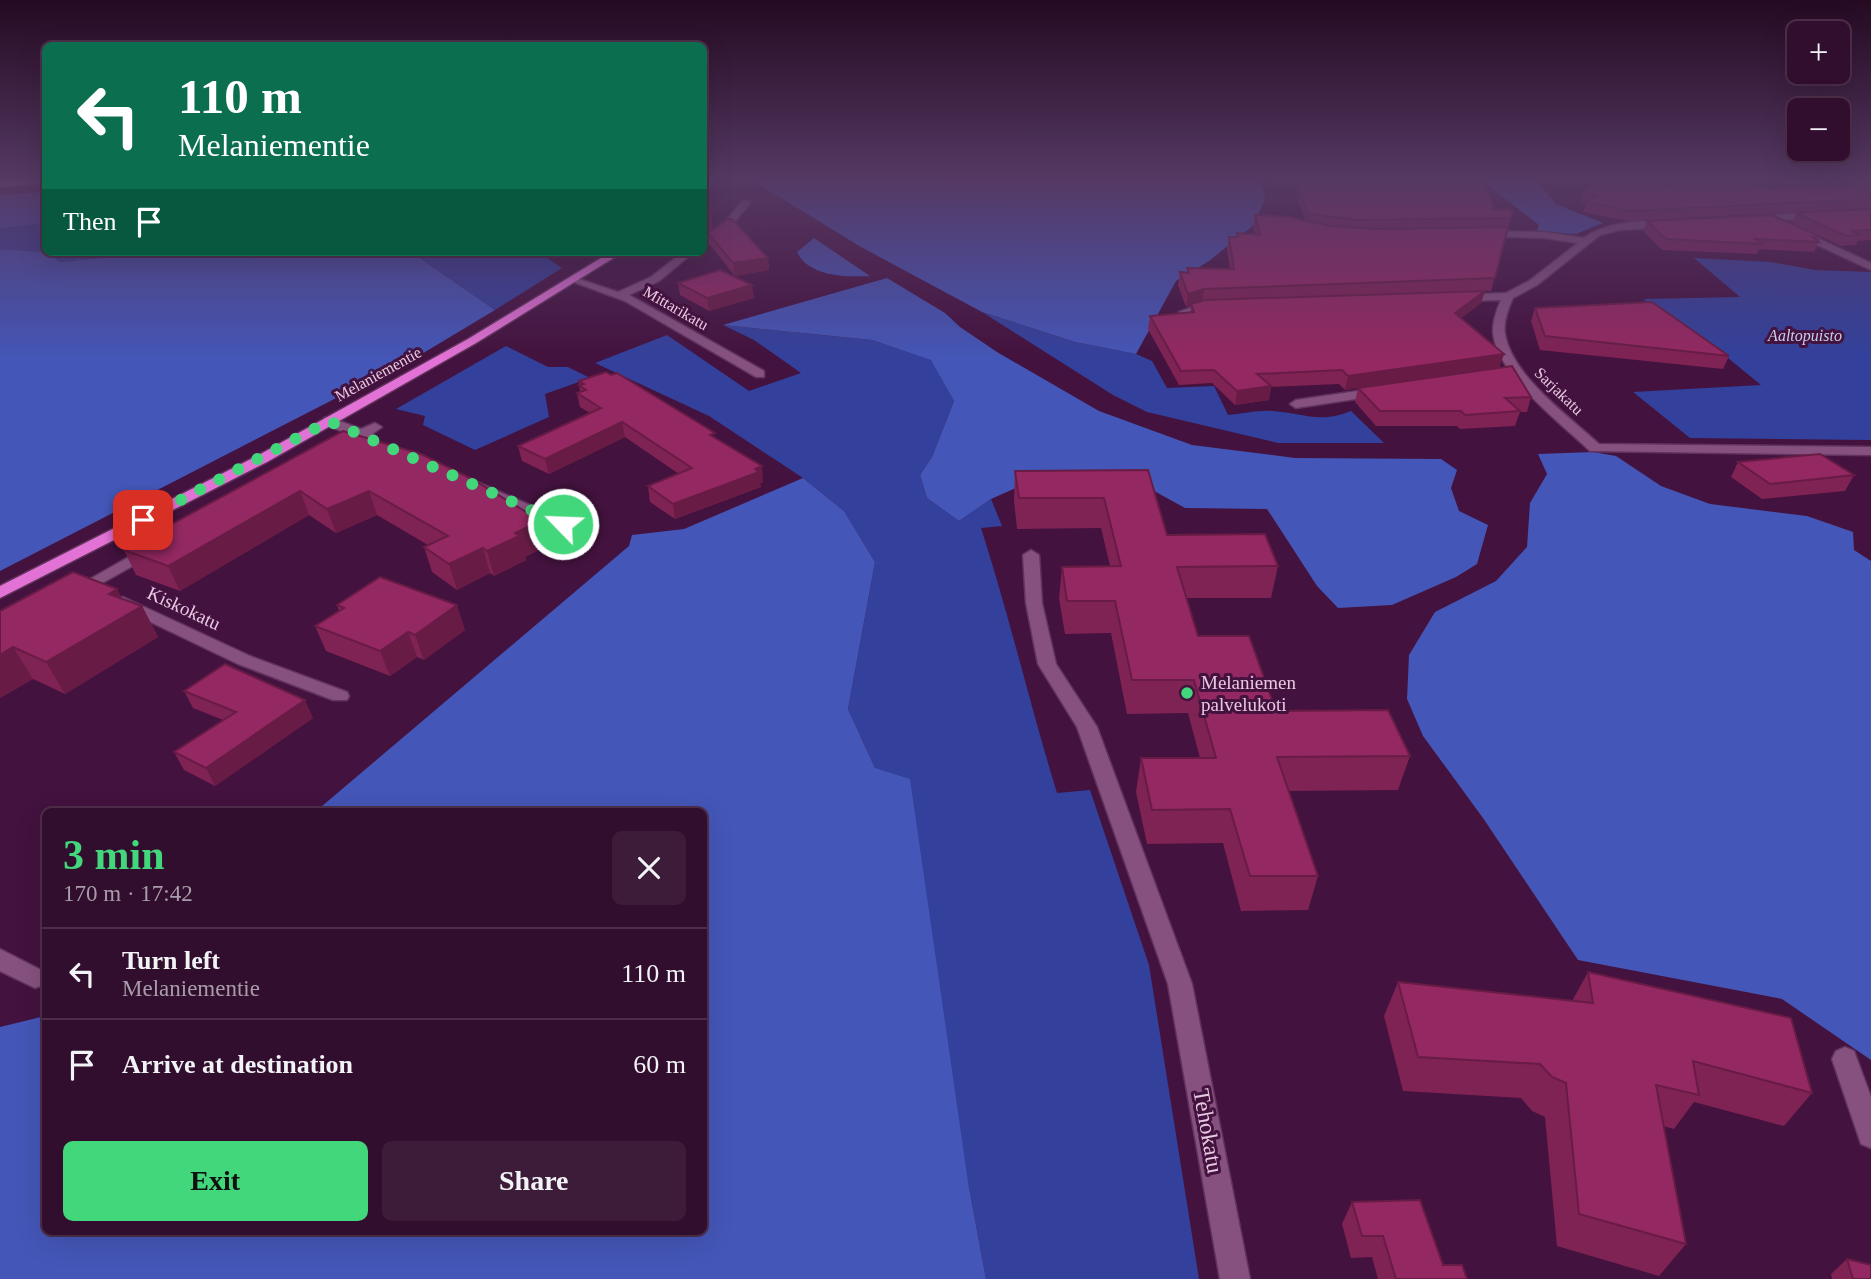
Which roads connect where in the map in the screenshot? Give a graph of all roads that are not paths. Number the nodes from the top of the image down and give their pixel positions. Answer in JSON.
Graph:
{"nodes":[{"id":1,"x":1575,"y":240,"type":"edge"},
{"id":2,"x":1814,"y":240,"type":"edge"},
{"id":3,"x":1584,"y":241,"type":"joint"},
{"id":4,"x":612,"y":256,"type":"edge"},
{"id":5,"x":685,"y":256,"type":"edge"},
{"id":6,"x":1871,"y":267,"type":"edge"},
{"id":7,"x":573,"y":280,"type":"junction"},
{"id":8,"x":618,"y":296,"type":"junction"},
{"id":9,"x":1508,"y":296,"type":"junction"},
{"id":10,"x":1456,"y":298,"type":"edge"},
{"id":11,"x":1226,"y":306,"type":"edge"},
{"id":12,"x":1185,"y":313,"type":"edge"},
{"id":13,"x":760,"y":374,"type":"dead end"},
{"id":14,"x":1394,"y":390,"type":"edge"},
{"id":15,"x":1296,"y":404,"type":"dead end"},
{"id":16,"x":329,"y":421,"type":"junction"},
{"id":17,"x":369,"y":431,"type":"junction"},
{"id":18,"x":386,"y":445,"type":"edge"},
{"id":19,"x":1871,"y":451,"type":"edge"},
{"id":20,"x":326,"y":454,"type":"edge"},
{"id":21,"x":462,"y":479,"type":"edge"},
{"id":22,"x":573,"y":528,"type":"dead end"},
{"id":23,"x":169,"y":540,"type":"edge"},
{"id":24,"x":1031,"y":555,"type":"dead end"},
{"id":25,"x":0,"y":593,"type":"edge"},
{"id":26,"x":340,"y":696,"type":"dead end"},
{"id":27,"x":0,"y":959,"type":"edge"},
{"id":28,"x":35,"y":978,"type":"dead end"},
{"id":29,"x":1844,"y":1059,"type":"dead end"},
{"id":30,"x":1871,"y":1135,"type":"edge"},
{"id":31,"x":1235,"y":1279,"type":"edge"}],
"edges":[{"from":1,"to":3,"type":"street"},
{"from":2,"to":6,"type":"street"},
{"from":3,"to":9,"type":"street"},
{"from":4,"to":7,"type":"main road","name":"Melaniementie"},
{"from":5,"to":8,"type":"street"},
{"from":7,"to":8,"type":"street","name":"Mittarikatu"},
{"from":7,"to":16,"type":"main road","name":"Melaniementie"},
{"from":8,"to":13,"type":"street","name":"Mittarikatu"},
{"from":9,"to":10,"type":"street"},
{"from":9,"to":19,"type":"street","name":"Sarjakatu"},
{"from":11,"to":12,"type":"street"},
{"from":14,"to":15,"type":"street"},
{"from":16,"to":17,"type":"street"},
{"from":16,"to":25,"type":"main road","name":"Melaniementie"},
{"from":17,"to":18,"type":"street"},
{"from":17,"to":20,"type":"street"},
{"from":21,"to":22,"type":"street"},
{"from":23,"to":26,"type":"street","name":"Kiskokatu"},
{"from":24,"to":31,"type":"street","name":"Tehokatu"},
{"from":27,"to":28,"type":"street"},
{"from":29,"to":30,"type":"street"}]}
